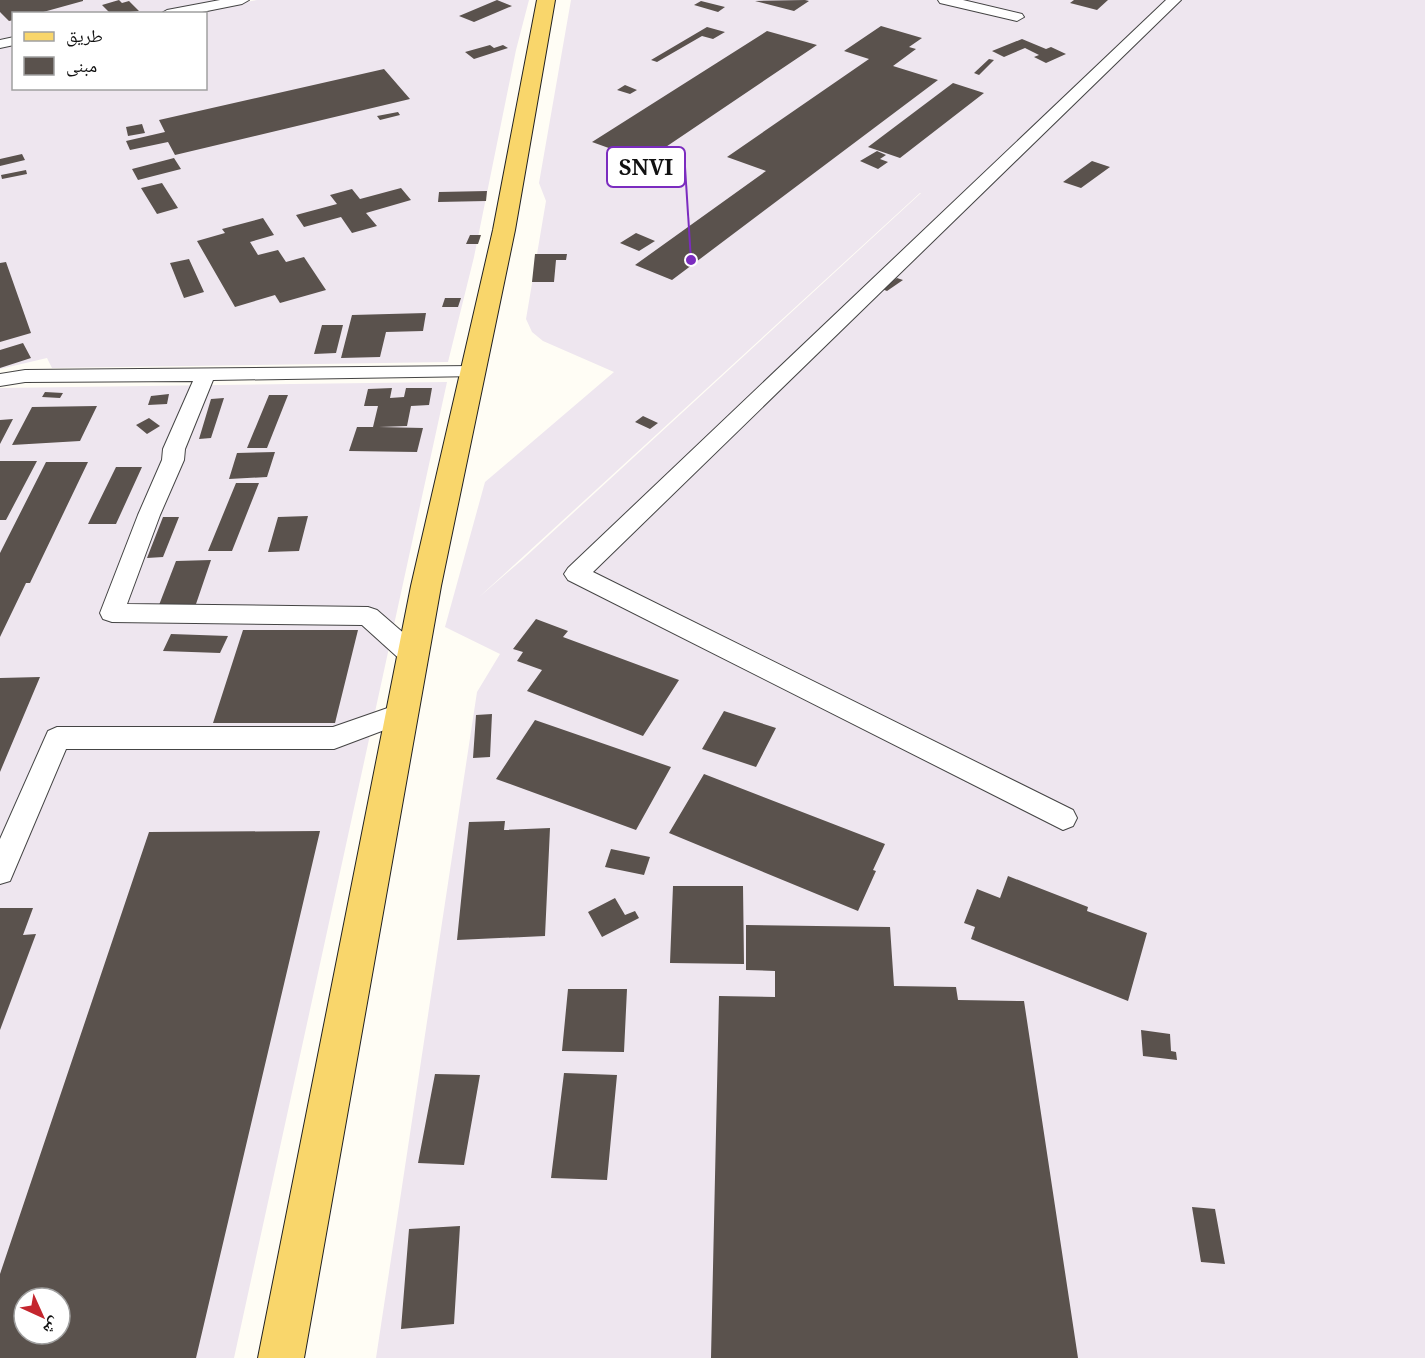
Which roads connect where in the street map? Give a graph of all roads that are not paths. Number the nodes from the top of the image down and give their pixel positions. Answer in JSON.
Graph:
{"nodes":[{"id":1,"x":176,"y":0,"type":"edge"},
{"id":2,"x":242,"y":0,"type":"edge"},
{"id":3,"x":546,"y":0,"type":"edge"},
{"id":4,"x":945,"y":0,"type":"edge"},
{"id":5,"x":1174,"y":0,"type":"edge"},
{"id":6,"x":188,"y":10,"type":"junction"},
{"id":7,"x":178,"y":12,"type":"edge"},
{"id":8,"x":1017,"y":17,"type":"dead end"},
{"id":9,"x":473,"y":372,"type":"junction"},
{"id":10,"x":206,"y":374,"type":"junction"},
{"id":11,"x":0,"y":380,"type":"edge"},
{"id":12,"x":413,"y":656,"type":"junction"},
{"id":13,"x":402,"y":712,"type":"junction"},
{"id":14,"x":1063,"y":818,"type":"dead end"},
{"id":15,"x":0,"y":872,"type":"edge"},
{"id":16,"x":281,"y":1358,"type":"edge"}],
"edges":[{"from":1,"to":6,"type":"street"},
{"from":2,"to":6,"type":"street"},
{"from":3,"to":9,"type":"main road"},
{"from":4,"to":8,"type":"street"},
{"from":5,"to":14,"type":"street"},
{"from":6,"to":7,"type":"street"},
{"from":9,"to":10,"type":"street"},
{"from":9,"to":12,"type":"main road"},
{"from":10,"to":11,"type":"street"},
{"from":10,"to":12,"type":"street"},
{"from":12,"to":13,"type":"main road"},
{"from":13,"to":15,"type":"street"},
{"from":13,"to":16,"type":"main road"}]}
